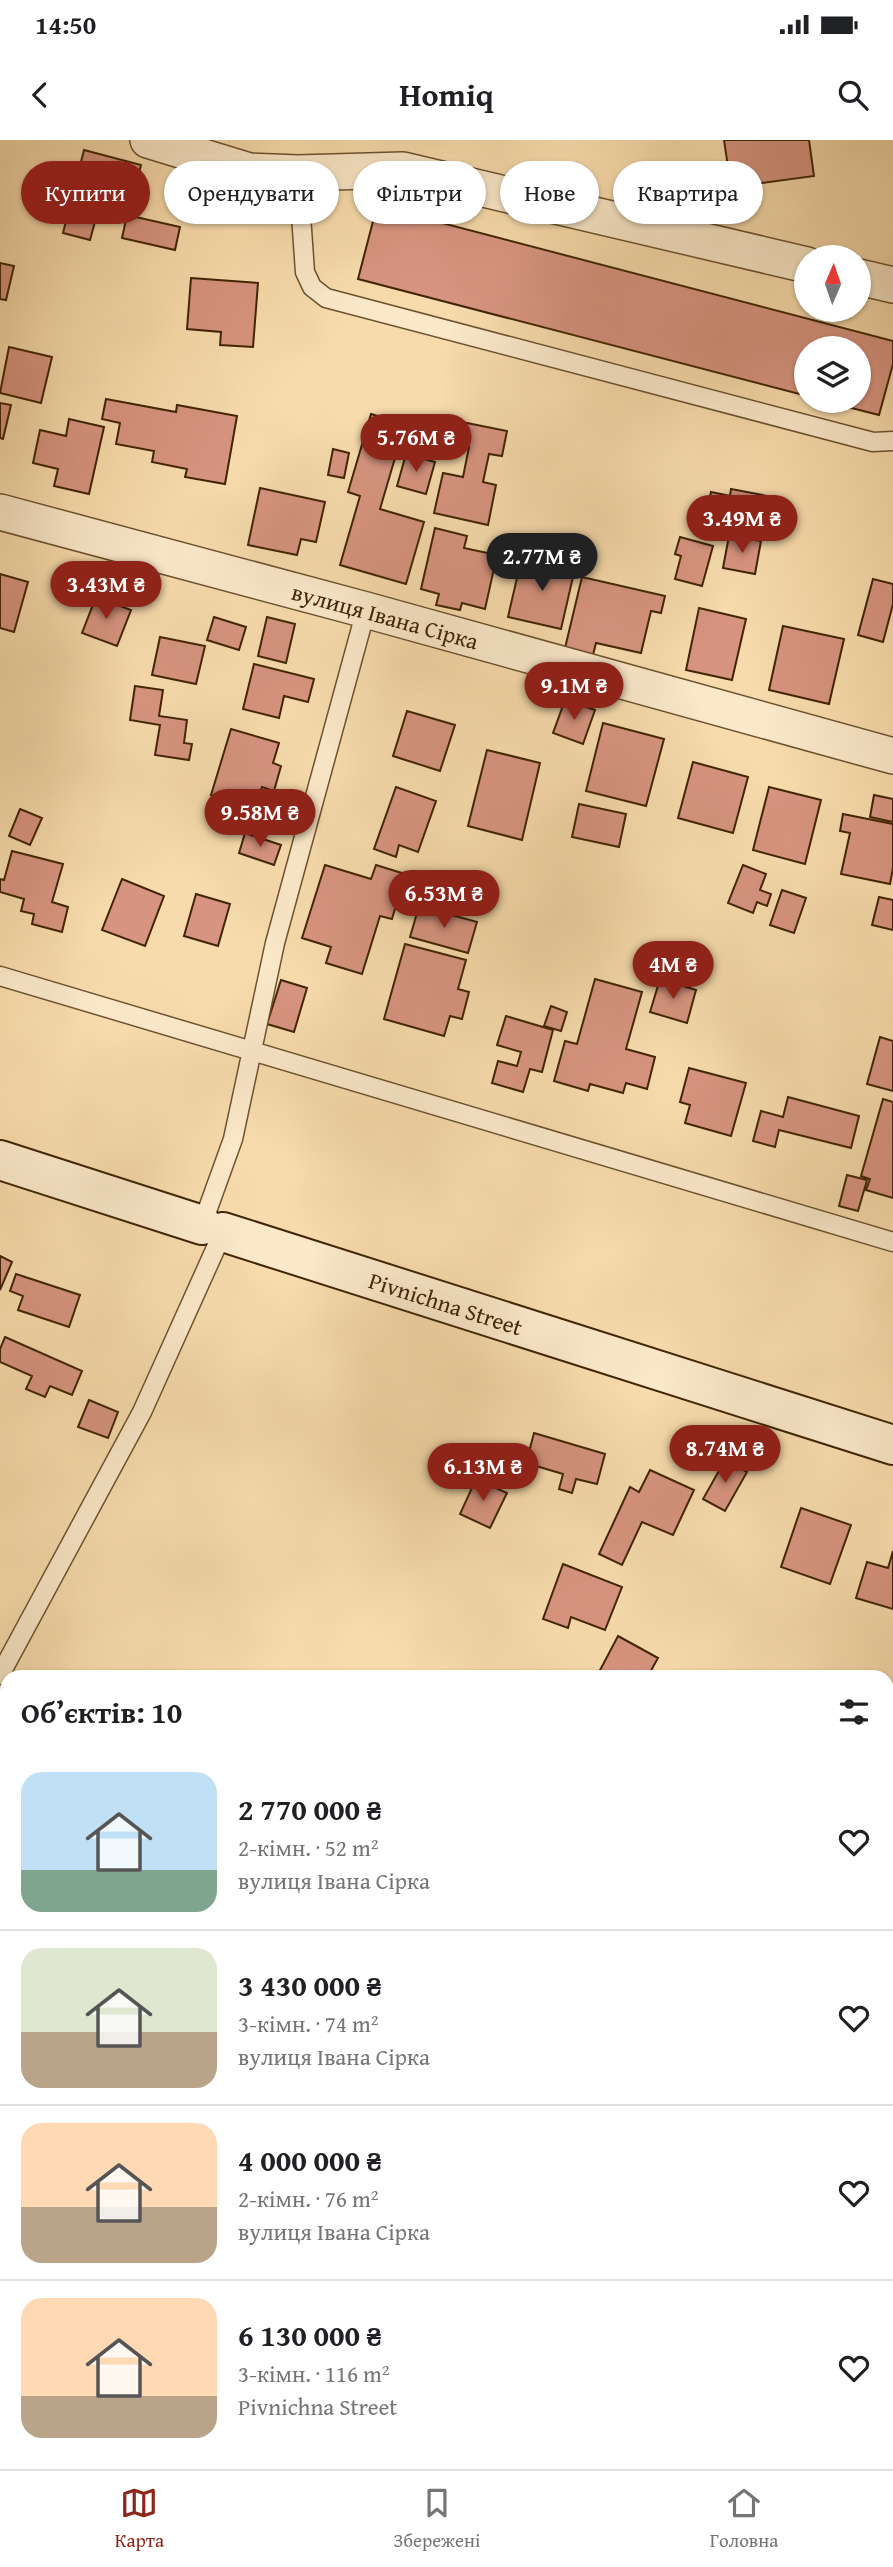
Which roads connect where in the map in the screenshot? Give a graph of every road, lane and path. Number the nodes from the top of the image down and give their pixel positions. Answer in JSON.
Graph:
{"nodes":[{"id":1,"x":148,"y":140,"type":"edge"},
{"id":2,"x":216,"y":161,"type":"edge"},
{"id":3,"x":339,"y":172,"type":"edge"},
{"id":4,"x":302,"y":224,"type":"edge"},
{"id":5,"x":794,"y":262,"type":"edge"},
{"id":6,"x":872,"y":280,"type":"edge"},
{"id":7,"x":893,"y":285,"type":"edge"},
{"id":8,"x":893,"y":441,"type":"edge"},
{"id":9,"x":0,"y":512,"type":"edge"},
{"id":10,"x":366,"y":610,"type":"junction"},
{"id":11,"x":893,"y":756,"type":"edge"},
{"id":12,"x":0,"y":976,"type":"edge"},
{"id":13,"x":252,"y":1051,"type":"junction"},
{"id":14,"x":0,"y":1160,"type":"edge"},
{"id":15,"x":213,"y":1229,"type":"junction"},
{"id":16,"x":893,"y":1242,"type":"edge"},
{"id":17,"x":893,"y":1445,"type":"edge"},
{"id":18,"x":3,"y":1670,"type":"edge"}],
"edges":[{"from":1,"to":2,"type":"street"},
{"from":3,"to":5,"type":"street"},
{"from":4,"to":8,"type":"lane"},
{"from":6,"to":7,"type":"street"},
{"from":9,"to":10,"type":"street","name":"вулиця Івана Сірка"},
{"from":10,"to":11,"type":"street","name":"вулиця Івана Сірка"},
{"from":10,"to":13,"type":"lane"},
{"from":12,"to":13,"type":"lane"},
{"from":13,"to":15,"type":"lane"},
{"from":13,"to":16,"type":"lane"},
{"from":14,"to":15,"type":"street","name":"Pivnichna Street"},
{"from":15,"to":17,"type":"street","name":"Pivnichna Street"},
{"from":15,"to":18,"type":"lane"}]}
